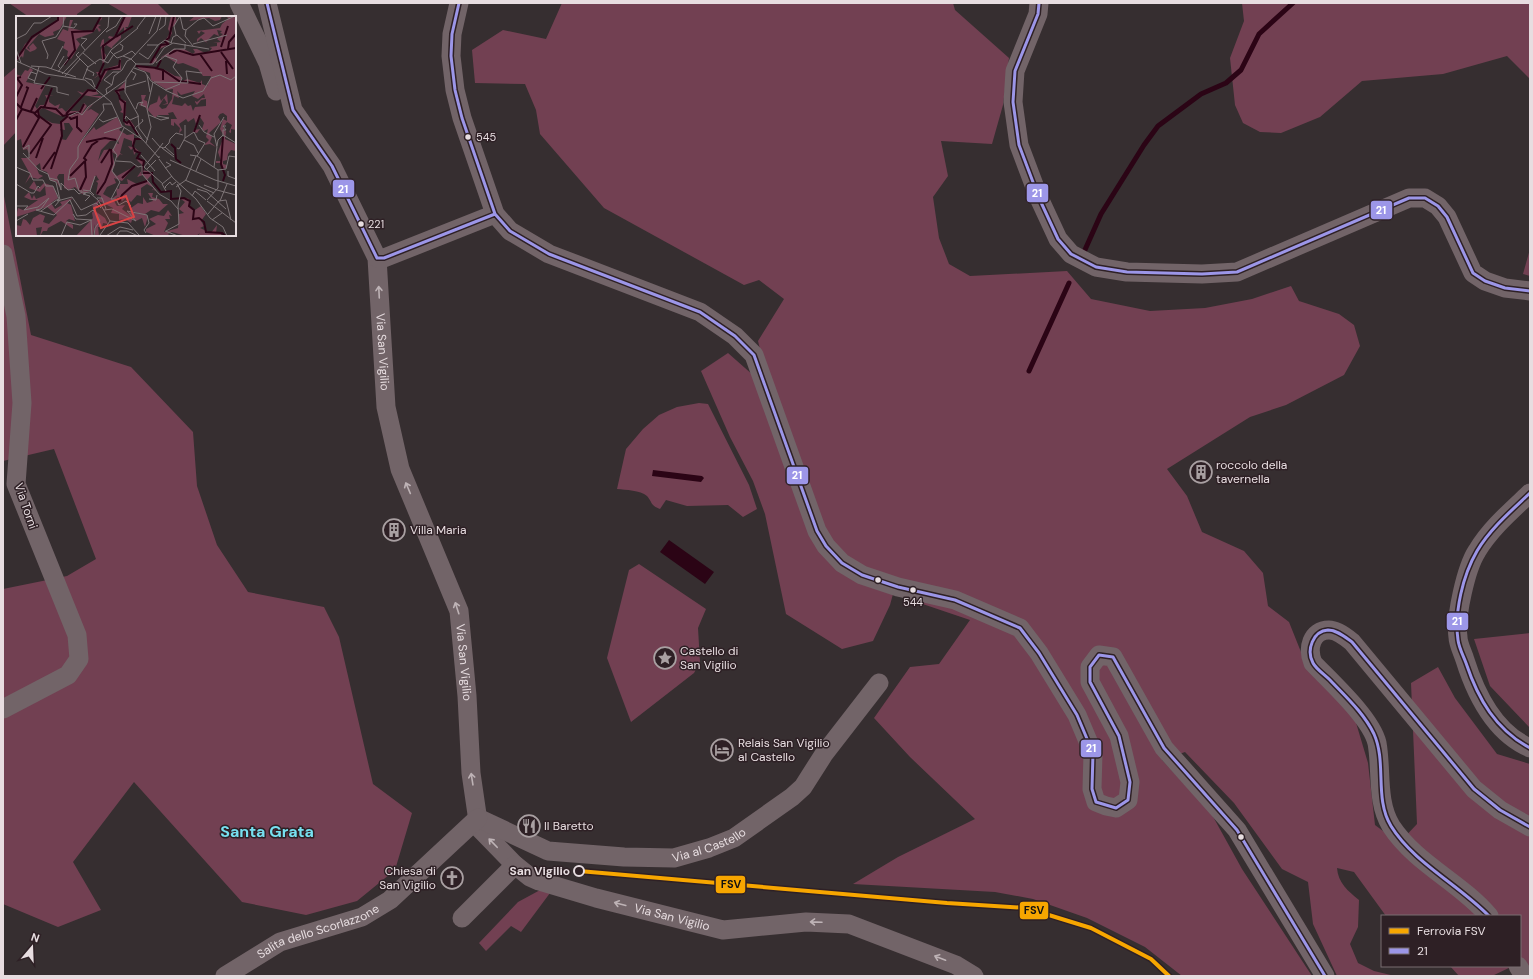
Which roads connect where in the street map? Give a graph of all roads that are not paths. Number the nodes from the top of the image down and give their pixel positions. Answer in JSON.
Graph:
{"nodes":[{"id":1,"x":239,"y":3,"type":"edge"},
{"id":2,"x":267,"y":3,"type":"edge"},
{"id":3,"x":459,"y":3,"type":"edge"},
{"id":4,"x":1039,"y":3,"type":"edge"},
{"id":5,"x":293,"y":110,"type":"junction"},
{"id":6,"x":495,"y":214,"type":"junction"},
{"id":7,"x":3,"y":254,"type":"edge"},
{"id":8,"x":377,"y":258,"type":"junction"},
{"id":9,"x":1530,"y":291,"type":"edge"},
{"id":10,"x":1530,"y":493,"type":"edge"},
{"id":11,"x":879,"y":683,"type":"dead end"},
{"id":12,"x":3,"y":709,"type":"edge"},
{"id":13,"x":1530,"y":748,"type":"edge"},
{"id":14,"x":478,"y":818,"type":"junction"},
{"id":15,"x":1530,"y":827,"type":"edge"},
{"id":16,"x":515,"y":865,"type":"junction"},
{"id":17,"x":1488,"y":915,"type":"edge"},
{"id":18,"x":462,"y":918,"type":"dead end"},
{"id":19,"x":1519,"y":967,"type":"edge"},
{"id":20,"x":225,"y":976,"type":"edge"},
{"id":21,"x":974,"y":976,"type":"edge"},
{"id":22,"x":1325,"y":976,"type":"edge"},
{"id":23,"x":1524,"y":976,"type":"edge"}],
"edges":[{"from":1,"to":5,"type":"street"},
{"from":2,"to":5,"type":"street","name":"Via San Vigilio"},
{"from":3,"to":6,"type":"street"},
{"from":4,"to":9,"type":"street"},
{"from":5,"to":8,"type":"street","name":"Via San Vigilio"},
{"from":6,"to":8,"type":"street"},
{"from":6,"to":22,"type":"street"},
{"from":7,"to":12,"type":"street","name":"Via Torni"},
{"from":14,"to":8,"type":"street","name":"Via San Vigilio","one_way":true},
{"from":10,"to":13,"type":"street"},
{"from":11,"to":14,"type":"street","name":"Via al Castello"},
{"from":16,"to":14,"type":"street","name":"Via San Vigilio","one_way":true},
{"from":14,"to":20,"type":"street","name":"Salita dello Scorlazzone"},
{"from":15,"to":17,"type":"street"},
{"from":16,"to":18,"type":"street"},
{"from":21,"to":16,"type":"street","name":"Via San Vigilio","one_way":true},
{"from":19,"to":23,"type":"street"}]}
